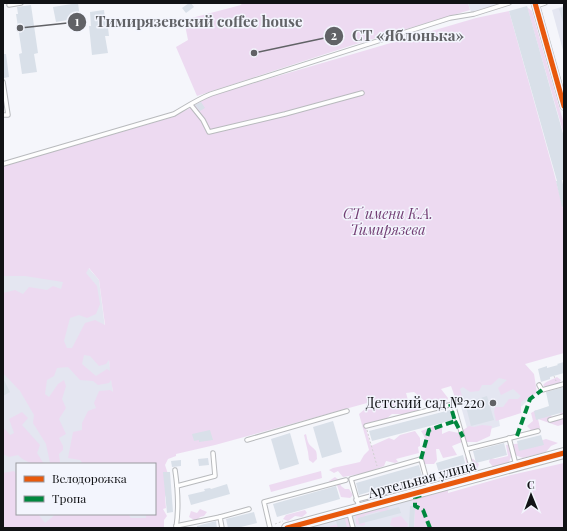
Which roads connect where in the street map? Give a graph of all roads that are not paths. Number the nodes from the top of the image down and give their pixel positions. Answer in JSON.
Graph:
{"nodes":[{"id":1,"x":21,"y":3,"type":"edge"},
{"id":2,"x":509,"y":3,"type":"edge"},
{"id":3,"x":545,"y":3,"type":"edge"},
{"id":4,"x":536,"y":4,"type":"edge"},
{"id":5,"x":9,"y":5,"type":"dead end"},
{"id":6,"x":3,"y":82,"type":"edge"},
{"id":7,"x":362,"y":93,"type":"dead end"},
{"id":8,"x":191,"y":105,"type":"junction"},
{"id":9,"x":564,"y":106,"type":"edge"},
{"id":10,"x":3,"y":115,"type":"edge"},
{"id":11,"x":4,"y":163,"type":"edge"},
{"id":12,"x":539,"y":384,"type":"dead end"},
{"id":13,"x":564,"y":384,"type":"edge"},
{"id":14,"x":346,"y":411,"type":"dead end"},
{"id":15,"x":564,"y":416,"type":"edge"},
{"id":16,"x":550,"y":420,"type":"dead end"},
{"id":17,"x":366,"y":426,"type":"road end"},
{"id":18,"x":538,"y":431,"type":"dead end"},
{"id":19,"x":509,"y":438,"type":"junction"},
{"id":20,"x":247,"y":440,"type":"dead end"},
{"id":21,"x":467,"y":449,"type":"junction"},
{"id":22,"x":213,"y":453,"type":"dead end"},
{"id":23,"x":564,"y":453,"type":"edge"},
{"id":24,"x":516,"y":466,"type":"junction"},
{"id":25,"x":175,"y":470,"type":"dead end"},
{"id":26,"x":475,"y":477,"type":"junction"},
{"id":27,"x":346,"y":480,"type":"dead end"},
{"id":28,"x":177,"y":486,"type":"junction"},
{"id":29,"x":429,"y":489,"type":"junction"},
{"id":30,"x":390,"y":491,"type":"dead end"},
{"id":31,"x":358,"y":504,"type":"junction"},
{"id":32,"x":249,"y":509,"type":"dead end"},
{"id":33,"x":348,"y":512,"type":"junction"},
{"id":34,"x":220,"y":517,"type":"junction"},
{"id":35,"x":306,"y":526,"type":"edge"},
{"id":36,"x":176,"y":527,"type":"edge"},
{"id":37,"x":222,"y":528,"type":"edge"},
{"id":38,"x":270,"y":528,"type":"edge"},
{"id":39,"x":287,"y":528,"type":"edge"},
{"id":40,"x":353,"y":528,"type":"edge"}],
"edges":[{"from":1,"to":5,"type":"lane"},
{"from":2,"to":8,"type":"lane"},
{"from":3,"to":4,"type":"lane"},
{"from":4,"to":9,"type":"street"},
{"from":6,"to":10,"type":"lane"},
{"from":7,"to":8,"type":"lane"},
{"from":8,"to":11,"type":"lane"},
{"from":12,"to":13,"type":"lane"},
{"from":14,"to":20,"type":"lane"},
{"from":15,"to":16,"type":"lane"},
{"from":17,"to":21,"type":"lane"},
{"from":18,"to":19,"type":"lane"},
{"from":19,"to":21,"type":"lane"},
{"from":19,"to":24,"type":"lane"},
{"from":21,"to":26,"type":"lane"},
{"from":22,"to":28,"type":"lane"},
{"from":23,"to":24,"type":"street","name":"Артельная улица"},
{"from":24,"to":26,"type":"street","name":"Артельная улица"},
{"from":25,"to":28,"type":"lane"},
{"from":26,"to":29,"type":"street","name":"Артельная улица"},
{"from":27,"to":38,"type":"lane"},
{"from":28,"to":36,"type":"lane"},
{"from":29,"to":31,"type":"street","name":"Артельная улица"},
{"from":29,"to":31,"type":"lane"},
{"from":30,"to":31,"type":"lane"},
{"from":31,"to":33,"type":"street","name":"Артельная улица"},
{"from":32,"to":34,"type":"lane"},
{"from":33,"to":35,"type":"street","name":"Артельная улица"},
{"from":33,"to":40,"type":"lane"},
{"from":34,"to":36,"type":"lane"},
{"from":34,"to":37,"type":"lane"},
{"from":35,"to":39,"type":"street","name":"Артельная улица"}]}
